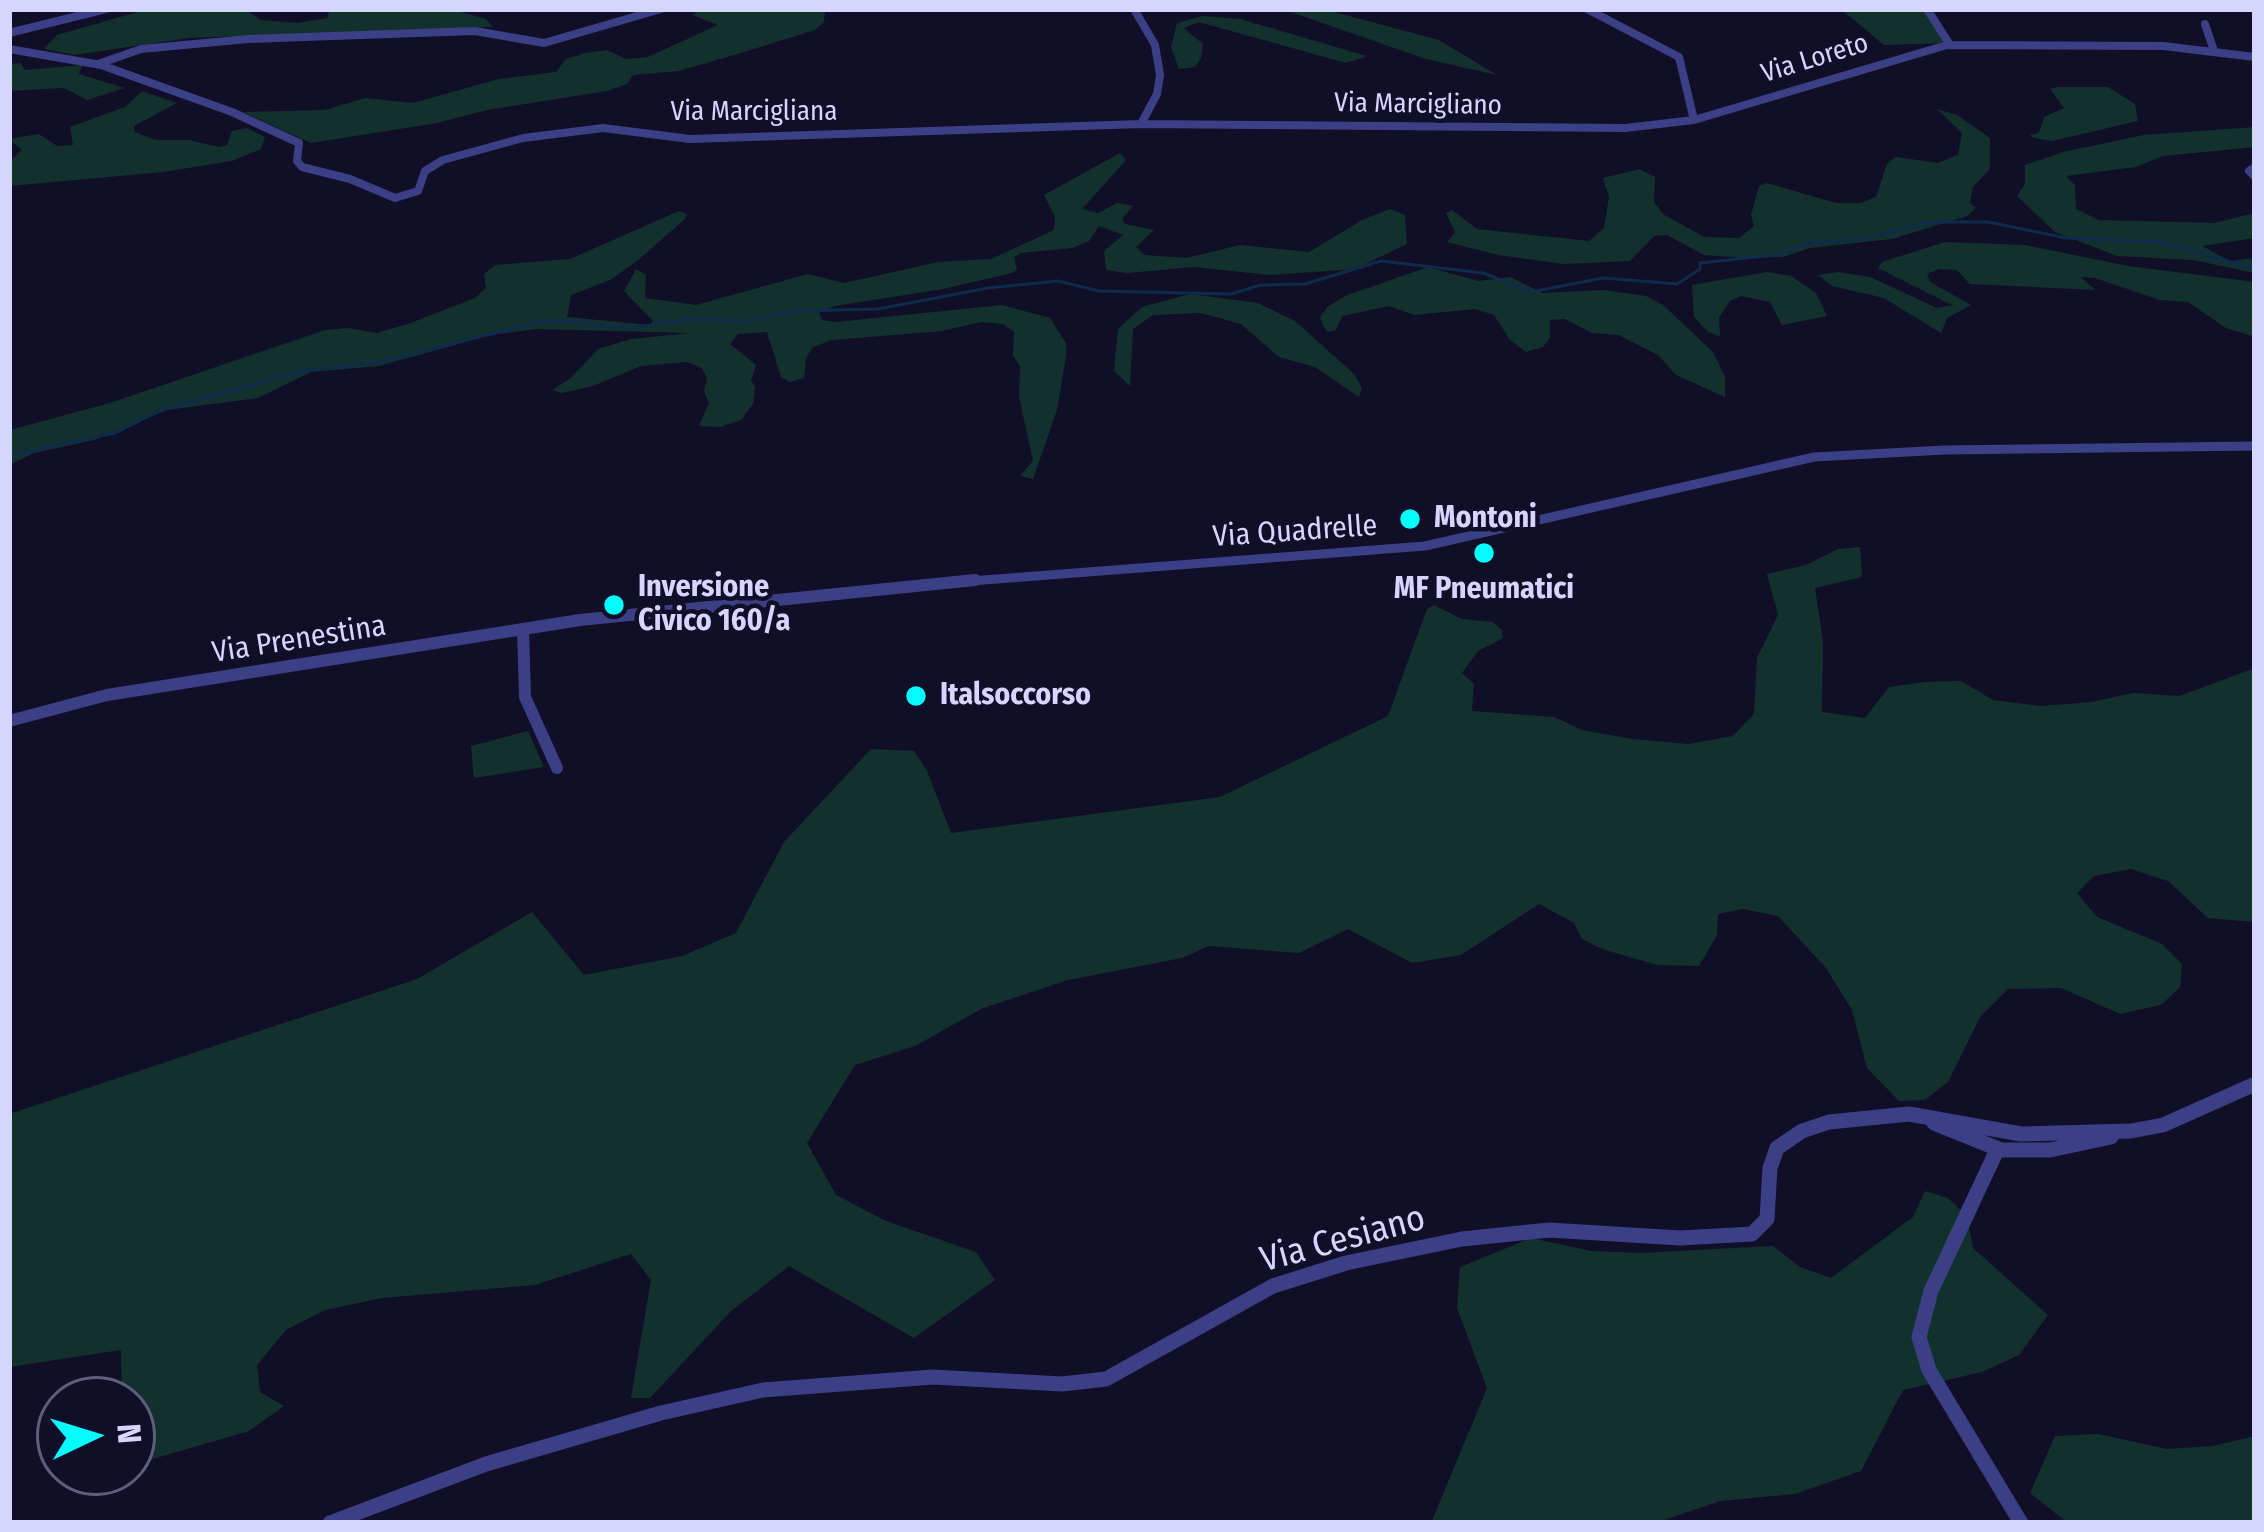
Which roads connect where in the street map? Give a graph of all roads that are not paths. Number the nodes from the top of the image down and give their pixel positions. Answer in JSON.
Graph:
{"nodes":[{"id":1,"x":106,"y":9,"type":"edge"},
{"id":2,"x":661,"y":9,"type":"edge"},
{"id":3,"x":1134,"y":9,"type":"edge"},
{"id":4,"x":1587,"y":9,"type":"edge"},
{"id":5,"x":1927,"y":9,"type":"edge"},
{"id":6,"x":2204,"y":24,"type":"dead end"},
{"id":7,"x":9,"y":33,"type":"edge"},
{"id":8,"x":1950,"y":45,"type":"junction"},
{"id":9,"x":9,"y":49,"type":"edge"},
{"id":10,"x":2214,"y":51,"type":"junction"},
{"id":11,"x":2255,"y":57,"type":"edge"},
{"id":12,"x":97,"y":64,"type":"junction"},
{"id":13,"x":1694,"y":120,"type":"junction"},
{"id":14,"x":1141,"y":124,"type":"junction"},
{"id":15,"x":2255,"y":167,"type":"edge"},
{"id":16,"x":2255,"y":177,"type":"edge"},
{"id":17,"x":2255,"y":446,"type":"edge"},
{"id":18,"x":598,"y":618,"type":"joint"},
{"id":19,"x":523,"y":629,"type":"junction"},
{"id":20,"x":9,"y":721,"type":"edge"},
{"id":21,"x":557,"y":768,"type":"dead end"},
{"id":22,"x":2255,"y":1084,"type":"edge"},
{"id":23,"x":1892,"y":1115,"type":"junction"},
{"id":24,"x":2151,"y":1129,"type":"junction"},
{"id":25,"x":1997,"y":1150,"type":"junction"},
{"id":26,"x":330,"y":1523,"type":"edge"},
{"id":27,"x":2020,"y":1523,"type":"edge"}],
"edges":[{"from":1,"to":7,"type":"street"},
{"from":2,"to":12,"type":"street"},
{"from":3,"to":14,"type":"street"},
{"from":4,"to":13,"type":"street"},
{"from":5,"to":8,"type":"street"},
{"from":6,"to":10,"type":"street"},
{"from":8,"to":10,"type":"street","name":"Via Loreto"},
{"from":8,"to":13,"type":"street","name":"Via Loreto"},
{"from":9,"to":12,"type":"street","name":"Via Marcigliana"},
{"from":10,"to":11,"type":"street","name":"Via Loreto"},
{"from":12,"to":14,"type":"street","name":"Via Marcigliana"},
{"from":13,"to":14,"type":"street","name":"Via Marcigliano"},
{"from":15,"to":16,"type":"street"},
{"from":17,"to":18,"type":"street","name":"Via Quadrelle"},
{"from":18,"to":19,"type":"street","name":"Via Prenestina"},
{"from":19,"to":20,"type":"street","name":"Via Prenestina"},
{"from":19,"to":21,"type":"street"},
{"from":22,"to":24,"type":"street","name":"Via Cesiano"},
{"from":23,"to":24,"type":"street","name":"Via Cesiano"},
{"from":23,"to":25,"type":"street"},
{"from":23,"to":26,"type":"street","name":"Via Cesiano"},
{"from":24,"to":25,"type":"street"},
{"from":25,"to":27,"type":"street"}]}
